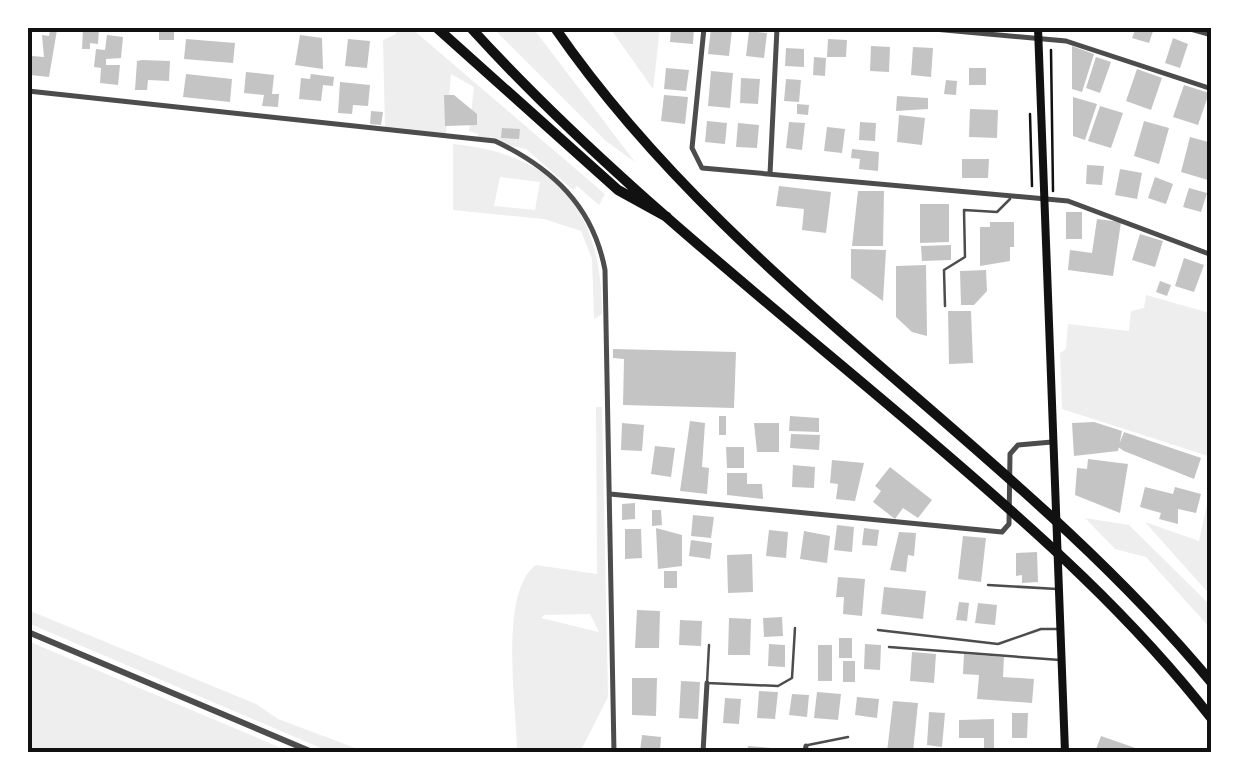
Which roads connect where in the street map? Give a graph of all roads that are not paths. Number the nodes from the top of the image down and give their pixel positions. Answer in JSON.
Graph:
{"nodes":[{"id":1,"x":437,"y":28,"type":"edge"},
{"id":2,"x":470,"y":28,"type":"edge"},
{"id":3,"x":555,"y":28,"type":"edge"},
{"id":4,"x":704,"y":28,"type":"edge"},
{"id":5,"x":777,"y":28,"type":"edge"},
{"id":6,"x":922,"y":28,"type":"edge"},
{"id":7,"x":1187,"y":28,"type":"edge"},
{"id":8,"x":1038,"y":31,"type":"edge"},
{"id":9,"x":1212,"y":36,"type":"edge"},
{"id":10,"x":1212,"y":89,"type":"edge"},
{"id":11,"x":28,"y":90,"type":"edge"},
{"id":12,"x":770,"y":176,"type":"junction"},
{"id":13,"x":1010,"y":199,"type":"junction"},
{"id":14,"x":1044,"y":201,"type":"junction"},
{"id":15,"x":672,"y":218,"type":"junction"},
{"id":16,"x":1212,"y":255,"type":"edge"},
{"id":17,"x":945,"y":306,"type":"dead end"},
{"id":18,"x":1052,"y":442,"type":"junction"},
{"id":19,"x":608,"y":493,"type":"junction"},
{"id":20,"x":988,"y":585,"type":"dead end"},
{"id":21,"x":1058,"y":590,"type":"junction"},
{"id":22,"x":795,"y":628,"type":"dead end"},
{"id":23,"x":1060,"y":628,"type":"junction"},
{"id":24,"x":878,"y":630,"type":"dead end"},
{"id":25,"x":28,"y":632,"type":"edge"},
{"id":26,"x":708,"y":644,"type":"dead end"},
{"id":27,"x":889,"y":647,"type":"dead end"},
{"id":28,"x":1061,"y":660,"type":"junction"},
{"id":29,"x":707,"y":683,"type":"junction"},
{"id":30,"x":1212,"y":683,"type":"edge"},
{"id":31,"x":1212,"y":719,"type":"edge"},
{"id":32,"x":848,"y":737,"type":"dead end"},
{"id":33,"x":806,"y":749,"type":"edge"},
{"id":34,"x":312,"y":752,"type":"edge"},
{"id":35,"x":614,"y":752,"type":"edge"},
{"id":36,"x":703,"y":752,"type":"edge"},
{"id":37,"x":1063,"y":752,"type":"edge"}],
"edges":[{"from":1,"to":15,"type":"highway"},
{"from":2,"to":15,"type":"highway"},
{"from":3,"to":30,"type":"highway"},
{"from":4,"to":12,"type":"street"},
{"from":5,"to":12,"type":"street"},
{"from":6,"to":8,"type":"street"},
{"from":7,"to":9,"type":"street"},
{"from":8,"to":10,"type":"street"},
{"from":8,"to":14,"type":"main road"},
{"from":11,"to":19,"type":"street"},
{"from":12,"to":13,"type":"street"},
{"from":13,"to":14,"type":"street"},
{"from":13,"to":17,"type":"lane"},
{"from":14,"to":16,"type":"street"},
{"from":14,"to":18,"type":"main road"},
{"from":15,"to":31,"type":"highway"},
{"from":18,"to":19,"type":"street"},
{"from":18,"to":21,"type":"main road"},
{"from":19,"to":35,"type":"street"},
{"from":20,"to":21,"type":"lane"},
{"from":21,"to":23,"type":"main road"},
{"from":22,"to":29,"type":"lane"},
{"from":23,"to":24,"type":"lane"},
{"from":23,"to":28,"type":"main road"},
{"from":25,"to":34,"type":"street"},
{"from":26,"to":29,"type":"lane"},
{"from":27,"to":28,"type":"lane"},
{"from":28,"to":37,"type":"main road"},
{"from":29,"to":36,"type":"street"},
{"from":32,"to":33,"type":"lane"}]}
